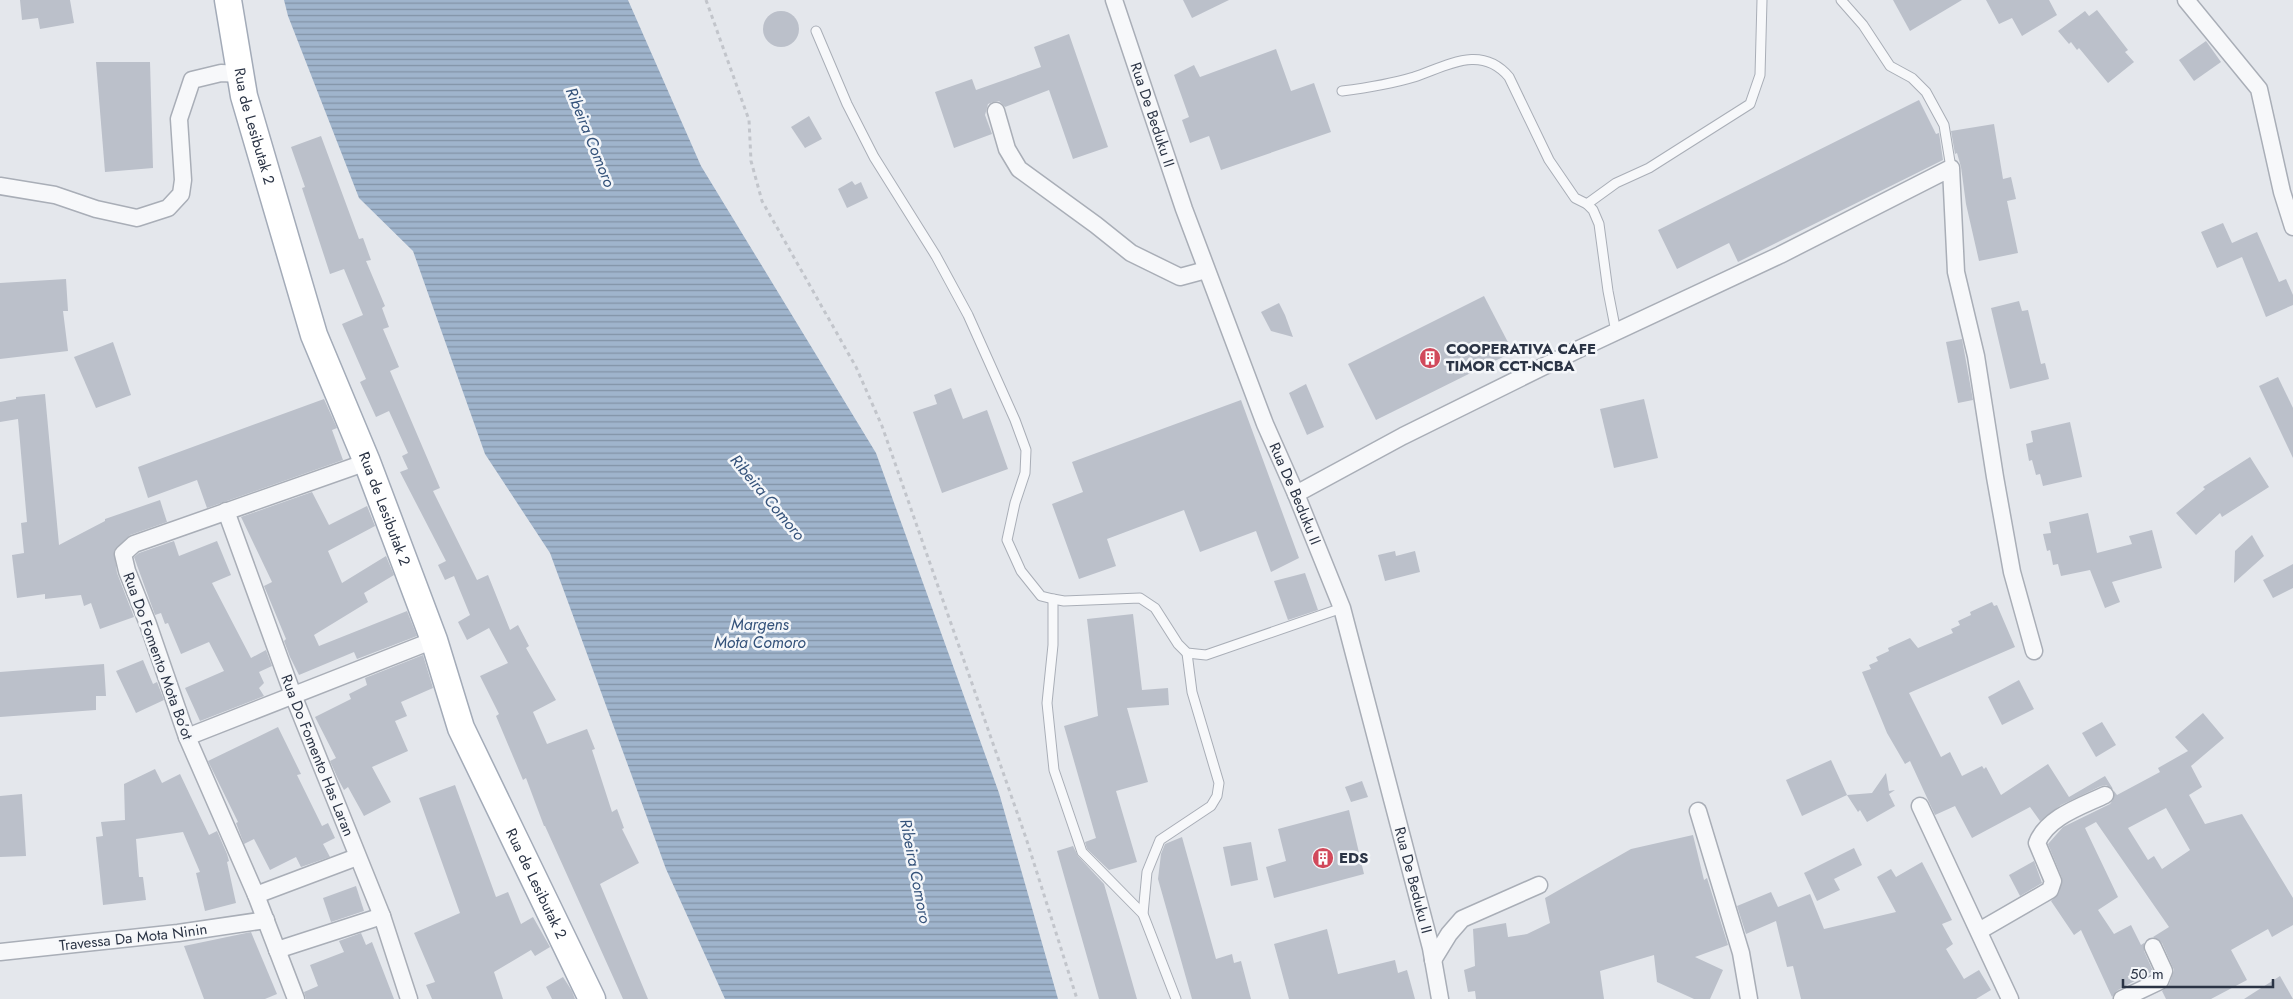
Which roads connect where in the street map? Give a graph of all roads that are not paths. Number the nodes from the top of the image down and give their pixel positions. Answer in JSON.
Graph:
{"nodes":[{"id":1,"x":228,"y":0,"type":"edge"},
{"id":2,"x":1114,"y":0,"type":"edge"},
{"id":3,"x":1762,"y":0,"type":"edge"},
{"id":4,"x":1841,"y":0,"type":"edge"},
{"id":5,"x":2186,"y":0,"type":"edge"},
{"id":6,"x":816,"y":31,"type":"dead end"},
{"id":7,"x":240,"y":74,"type":"junction"},
{"id":8,"x":1342,"y":91,"type":"dead end"},
{"id":9,"x":996,"y":111,"type":"dead end"},
{"id":10,"x":1951,"y":168,"type":"junction"},
{"id":11,"x":0,"y":186,"type":"edge"},
{"id":12,"x":1587,"y":204,"type":"junction"},
{"id":13,"x":2293,"y":227,"type":"edge"},
{"id":14,"x":1206,"y":270,"type":"junction"},
{"id":15,"x":1616,"y":332,"type":"junction"},
{"id":16,"x":368,"y":462,"type":"junction"},
{"id":17,"x":1296,"y":494,"type":"junction"},
{"id":18,"x":226,"y":511,"type":"junction"},
{"id":19,"x":1053,"y":599,"type":"junction"},
{"id":20,"x":1342,"y":608,"type":"junction"},
{"id":21,"x":434,"y":640,"type":"junction"},
{"id":22,"x":2034,"y":651,"type":"dead end"},
{"id":23,"x":1187,"y":653,"type":"junction"},
{"id":24,"x":293,"y":695,"type":"junction"},
{"id":25,"x":187,"y":737,"type":"junction"},
{"id":26,"x":2105,"y":795,"type":"dead end"},
{"id":27,"x":1920,"y":806,"type":"dead end"},
{"id":28,"x":1698,"y":811,"type":"dead end"},
{"id":29,"x":357,"y":858,"type":"junction"},
{"id":30,"x":1539,"y":885,"type":"dead end"},
{"id":31,"x":256,"y":895,"type":"junction"},
{"id":32,"x":1143,"y":914,"type":"junction"},
{"id":33,"x":382,"y":916,"type":"junction"},
{"id":34,"x":266,"y":920,"type":"junction"},
{"id":35,"x":1978,"y":931,"type":"junction"},
{"id":36,"x":2153,"y":947,"type":"dead end"},
{"id":37,"x":278,"y":950,"type":"junction"},
{"id":38,"x":0,"y":952,"type":"edge"},
{"id":39,"x":1433,"y":960,"type":"junction"},
{"id":40,"x":296,"y":999,"type":"edge"},
{"id":41,"x":409,"y":999,"type":"edge"},
{"id":42,"x":592,"y":999,"type":"edge"},
{"id":43,"x":1176,"y":999,"type":"edge"},
{"id":44,"x":1440,"y":999,"type":"edge"},
{"id":45,"x":1749,"y":999,"type":"edge"},
{"id":46,"x":2010,"y":999,"type":"edge"},
{"id":47,"x":2122,"y":999,"type":"edge"}],
"edges":[{"from":1,"to":7,"type":"main road","name":"Rua de Lesibutak 2"},
{"from":2,"to":14,"type":"street","name":"Rua De Beduku II"},
{"from":3,"to":12,"type":"lane"},
{"from":4,"to":10,"type":"lane"},
{"from":5,"to":13,"type":"street"},
{"from":6,"to":19,"type":"lane"},
{"from":7,"to":11,"type":"street"},
{"from":7,"to":16,"type":"main road","name":"Rua de Lesibutak 2"},
{"from":8,"to":12,"type":"lane"},
{"from":9,"to":14,"type":"street"},
{"from":10,"to":15,"type":"street"},
{"from":10,"to":22,"type":"street"},
{"from":12,"to":15,"type":"lane"},
{"from":14,"to":17,"type":"street","name":"Rua De Beduku II"},
{"from":15,"to":17,"type":"street"},
{"from":16,"to":18,"type":"street","name":"Rua Do Fomento Mota Bo’ot"},
{"from":16,"to":21,"type":"main road","name":"Rua de Lesibutak 2"},
{"from":17,"to":20,"type":"street","name":"Rua De Beduku II"},
{"from":18,"to":24,"type":"street","name":"Rua Do Fomento Has Laran"},
{"from":18,"to":25,"type":"street","name":"Rua Do Fomento Mota Bo’ot"},
{"from":19,"to":23,"type":"lane"},
{"from":19,"to":32,"type":"lane"},
{"from":20,"to":23,"type":"lane"},
{"from":20,"to":39,"type":"street","name":"Rua De Beduku II"},
{"from":21,"to":24,"type":"street"},
{"from":21,"to":42,"type":"main road","name":"Rua de Lesibutak 2"},
{"from":23,"to":32,"type":"lane"},
{"from":24,"to":25,"type":"street"},
{"from":24,"to":29,"type":"street","name":"Rua Do Fomento Has Laran"},
{"from":25,"to":31,"type":"street","name":"Rua Do Fomento Mota Bo’ot"},
{"from":26,"to":35,"type":"street"},
{"from":27,"to":35,"type":"street"},
{"from":28,"to":45,"type":"street"},
{"from":29,"to":31,"type":"street"},
{"from":29,"to":33,"type":"street","name":"Rua Do Fomento Has Laran"},
{"from":30,"to":39,"type":"street"},
{"from":31,"to":34,"type":"street","name":"Rua Do Fomento Mota Bo’ot"},
{"from":32,"to":43,"type":"lane"},
{"from":33,"to":37,"type":"street"},
{"from":33,"to":41,"type":"street","name":"Rua Do Fomento Has Laran"},
{"from":34,"to":37,"type":"street","name":"Rua Do Fomento Mota Bo’ot"},
{"from":34,"to":38,"type":"street","name":"Travessa Da Mota Ninin"},
{"from":35,"to":46,"type":"street"},
{"from":36,"to":47,"type":"street"},
{"from":37,"to":40,"type":"street","name":"Rua Do Fomento Mota Bo’ot"},
{"from":39,"to":44,"type":"street","name":"Rua De Beduku II"}]}
